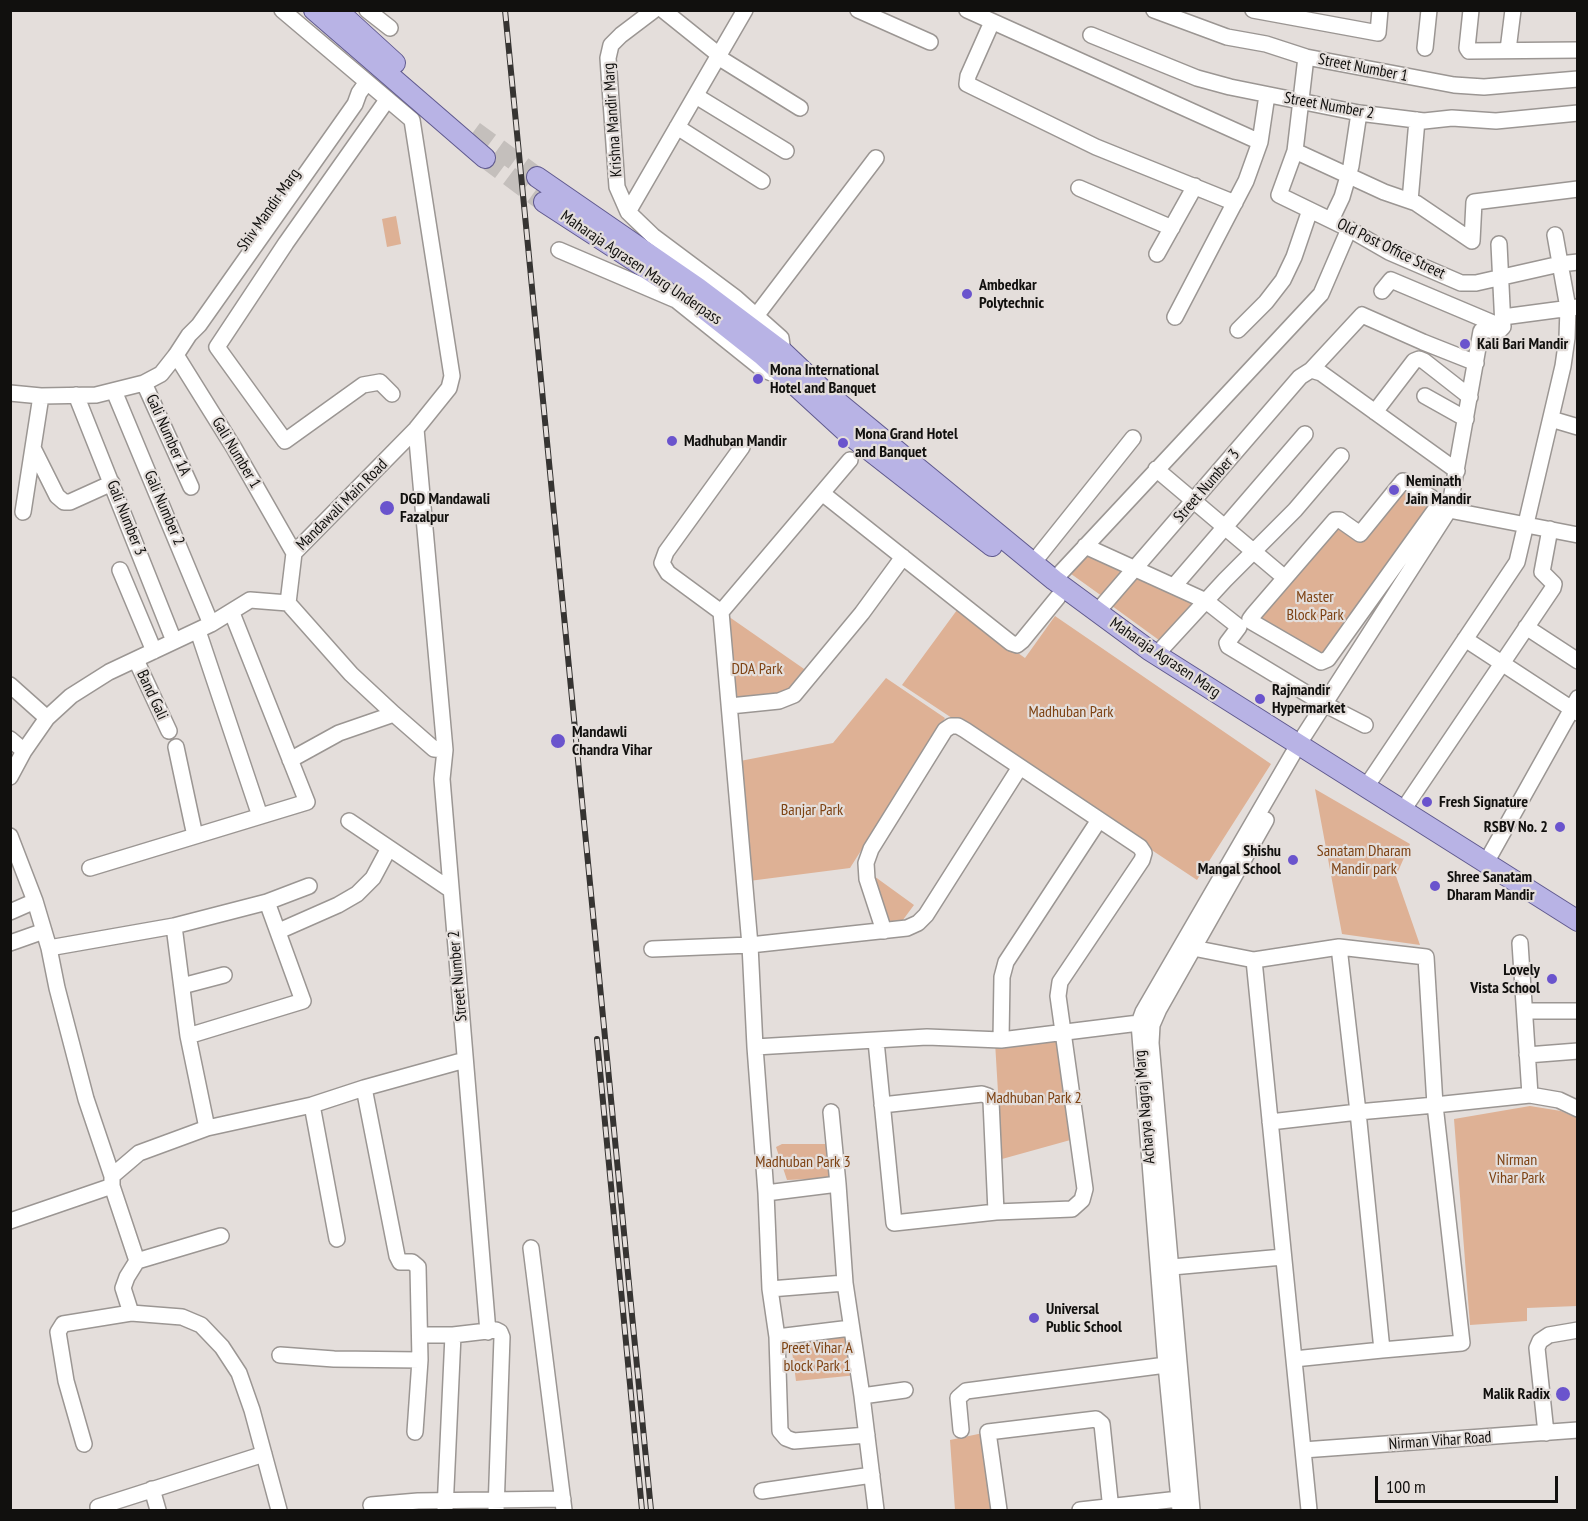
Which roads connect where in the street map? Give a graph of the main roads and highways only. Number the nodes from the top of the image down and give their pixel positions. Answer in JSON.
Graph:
{"nodes":[{"id":1,"x":314,"y":10,"type":"edge"},
{"id":2,"x":337,"y":10,"type":"edge"},
{"id":3,"x":474,"y":131,"type":"tunnel mouth"},
{"id":4,"x":485,"y":158,"type":"tunnel mouth"},
{"id":5,"x":537,"y":177,"type":"tunnel mouth"},
{"id":6,"x":544,"y":202,"type":"tunnel mouth"},
{"id":7,"x":783,"y":352,"type":"joint"},
{"id":8,"x":792,"y":383,"type":"joint"},
{"id":9,"x":818,"y":395,"type":"junction"},
{"id":10,"x":1056,"y":589,"type":"junction"},
{"id":11,"x":1105,"y":622,"type":"junction"},
{"id":12,"x":1299,"y":753,"type":"junction"},
{"id":13,"x":1474,"y":858,"type":"junction"},
{"id":14,"x":1574,"y":926,"type":"edge"}],
"edges":[{"from":1,"to":4,"type":"main road"},
{"from":2,"to":3,"type":"main road"},
{"from":5,"to":7,"type":"main road","name":"Maharaja Agrasen Marg Underpass"},
{"from":6,"to":8,"type":"main road","name":"Maharaja Agrasen Marg Underpass"},
{"from":7,"to":9,"type":"main road","name":"Maharaja Agrasen Marg"},
{"from":8,"to":9,"type":"main road","name":"Maharaja Agrasen Marg"},
{"from":9,"to":10,"type":"main road","name":"Maharaja Agrasen Marg"},
{"from":9,"to":10,"type":"main road","name":"Maharaja Agrasen Marg"},
{"from":10,"to":11,"type":"main road","name":"Maharaja Agrasen Marg"},
{"from":11,"to":12,"type":"main road","name":"Maharaja Agrasen Marg"},
{"from":11,"to":12,"type":"main road","name":"Maharaja Agrasen Marg"},
{"from":12,"to":13,"type":"main road","name":"Maharaja Agrasen Marg"},
{"from":12,"to":13,"type":"main road","name":"Maharaja Agrasen Marg"},
{"from":13,"to":14,"type":"main road","name":"Maharaja Agrasen Marg"}]}
